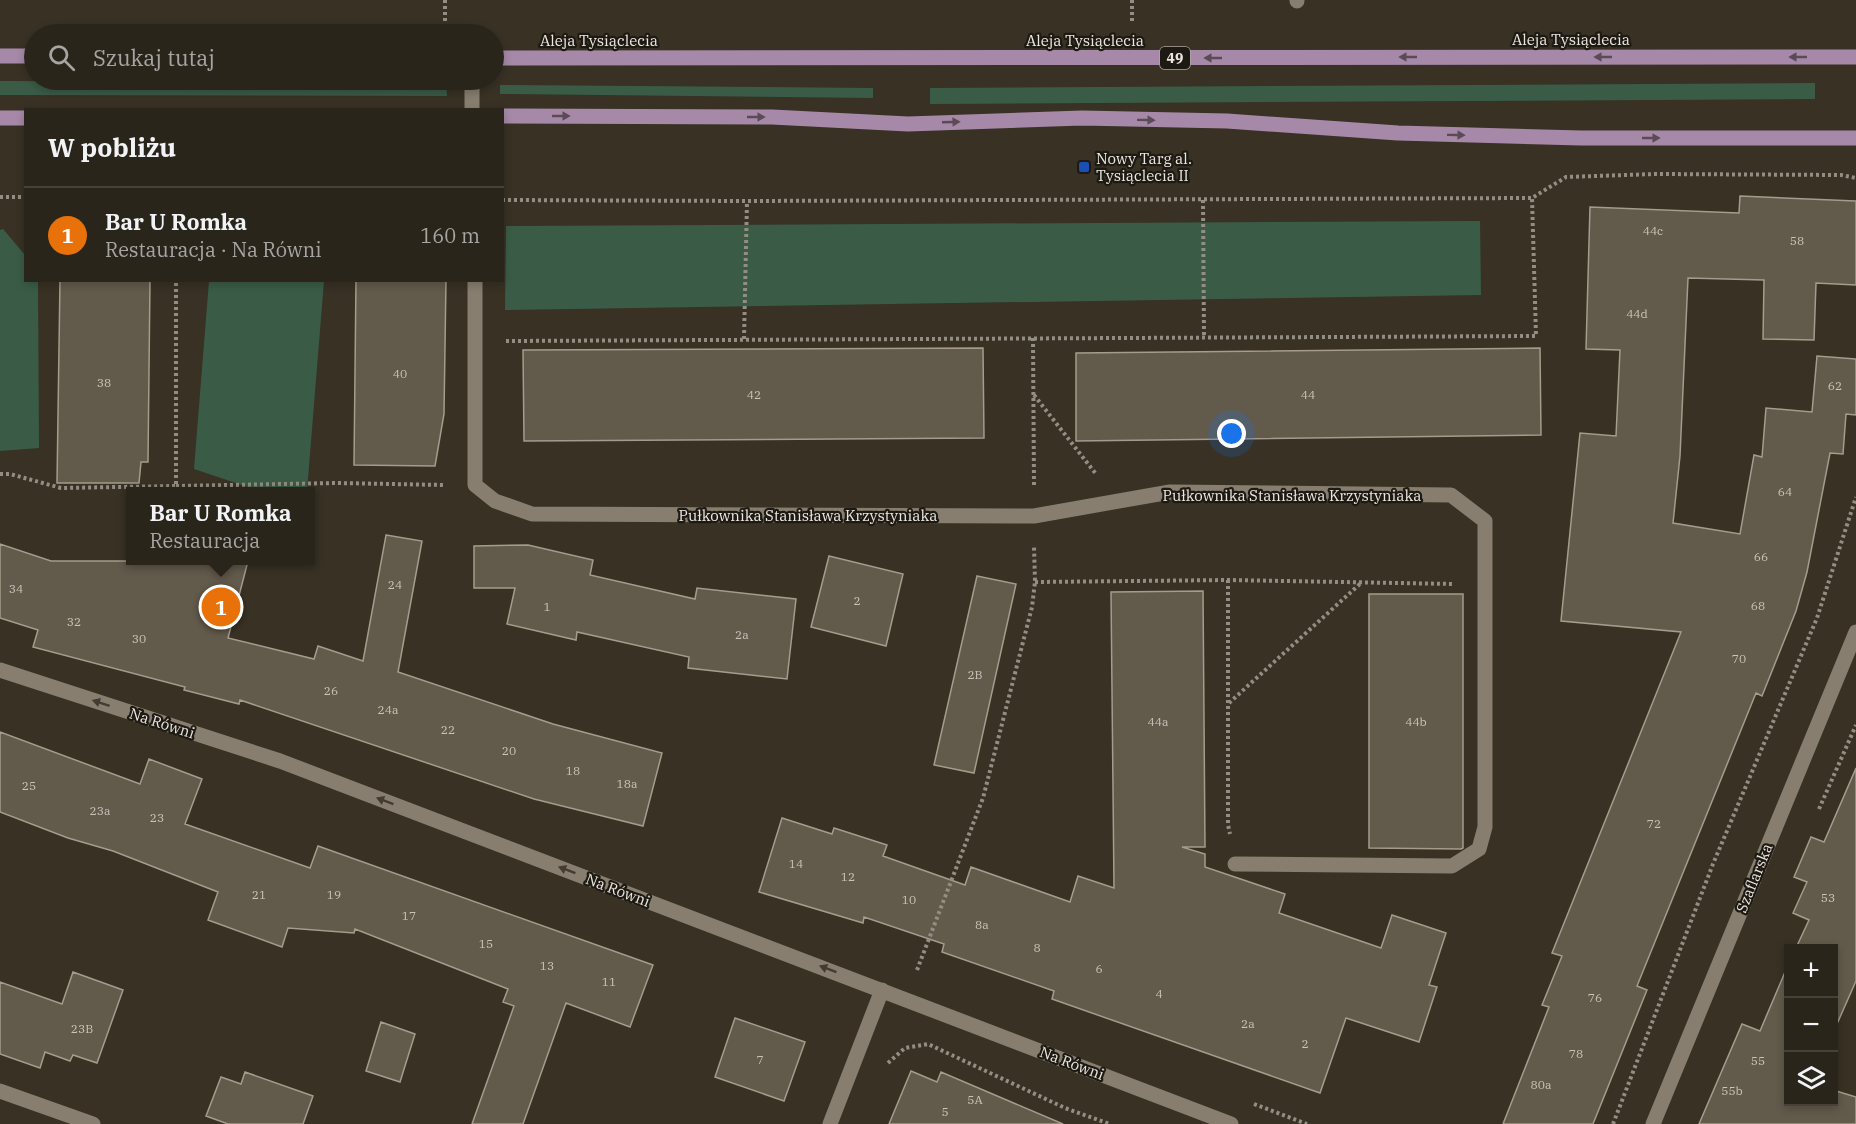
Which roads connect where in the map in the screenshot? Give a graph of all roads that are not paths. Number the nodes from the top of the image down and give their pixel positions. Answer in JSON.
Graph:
{"nodes":[{"id":1,"x":0,"y":56,"type":"edge"},
{"id":2,"x":24,"y":56,"type":"edge"},
{"id":3,"x":1856,"y":57,"type":"edge"},
{"id":4,"x":504,"y":58,"type":"edge"},
{"id":5,"x":472,"y":90,"type":"edge"},
{"id":6,"x":472,"y":108,"type":"edge"},
{"id":7,"x":504,"y":116,"type":"edge"},
{"id":8,"x":0,"y":118,"type":"edge"},
{"id":9,"x":24,"y":118,"type":"edge"},
{"id":10,"x":1856,"y":138,"type":"edge"},
{"id":11,"x":475,"y":282,"type":"edge"},
{"id":12,"x":1856,"y":632,"type":"edge"},
{"id":13,"x":0,"y":670,"type":"edge"},
{"id":14,"x":1235,"y":864,"type":"road end"},
{"id":15,"x":882,"y":990,"type":"junction"},
{"id":16,"x":0,"y":1091,"type":"edge"},
{"id":17,"x":93,"y":1124,"type":"edge"},
{"id":18,"x":830,"y":1124,"type":"edge"},
{"id":19,"x":1231,"y":1124,"type":"edge"},
{"id":20,"x":1653,"y":1124,"type":"edge"}],
"edges":[{"from":1,"to":2,"type":"main road"},
{"from":3,"to":4,"type":"main road","name":"Aleja Tysiąclecia","number":"49","one_way":true},
{"from":5,"to":6,"type":"street"},
{"from":7,"to":10,"type":"main road","one_way":true},
{"from":8,"to":9,"type":"main road"},
{"from":11,"to":14,"type":"street","name":"Pułkownika Stanisława Krzystyniaka"},
{"from":12,"to":20,"type":"street","name":"Szaflarska"},
{"from":15,"to":13,"type":"street","name":"Na Równi","one_way":true},
{"from":15,"to":18,"type":"street"},
{"from":15,"to":19,"type":"street","name":"Na Równi"},
{"from":16,"to":17,"type":"street"}]}
